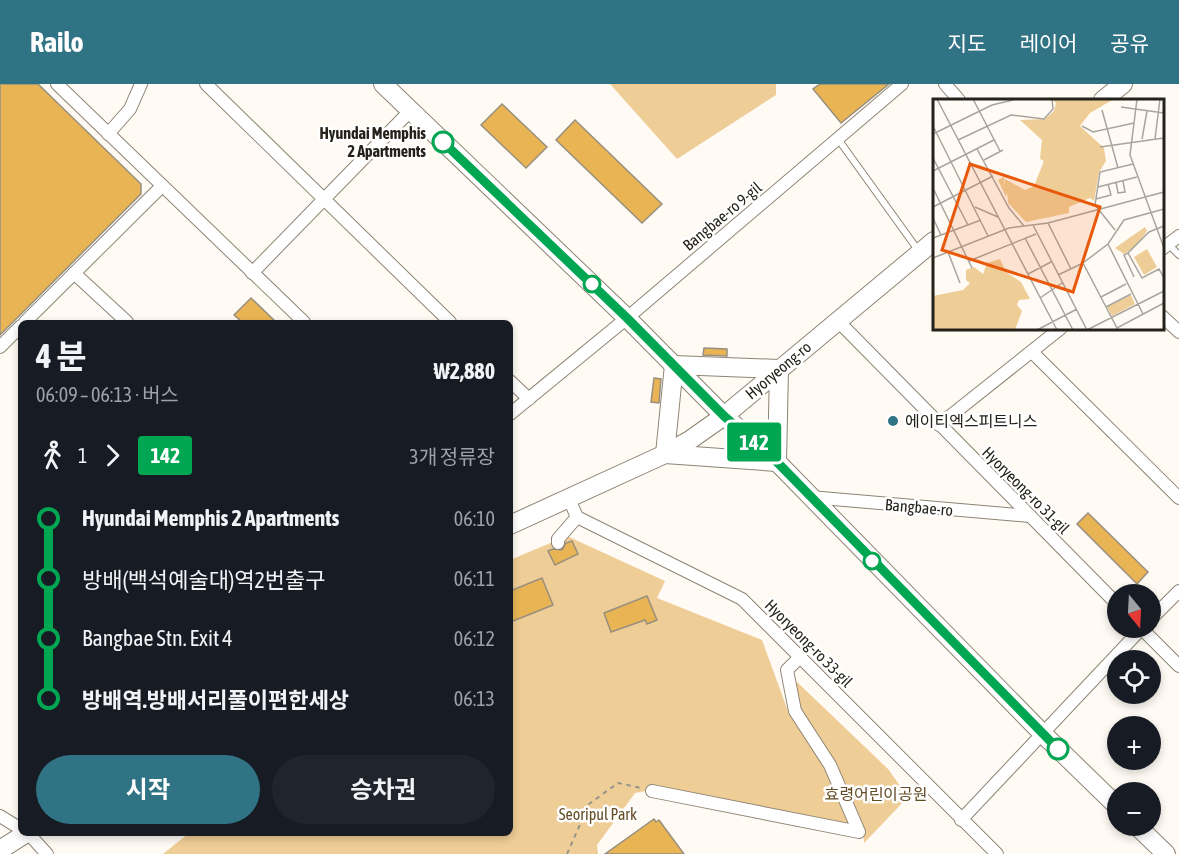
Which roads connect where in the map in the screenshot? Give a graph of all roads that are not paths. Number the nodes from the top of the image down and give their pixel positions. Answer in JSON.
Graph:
{"nodes":[{"id":1,"x":57,"y":84,"type":"edge"},
{"id":2,"x":141,"y":84,"type":"edge"},
{"id":3,"x":206,"y":84,"type":"edge"},
{"id":4,"x":383,"y":84,"type":"edge"},
{"id":5,"x":902,"y":84,"type":"edge"},
{"id":6,"x":945,"y":84,"type":"edge"},
{"id":7,"x":1123,"y":84,"type":"edge"},
{"id":8,"x":958,"y":99,"type":"edge"},
{"id":9,"x":1104,"y":99,"type":"edge"},
{"id":10,"x":410,"y":111,"type":"junction"},
{"id":11,"x":108,"y":134,"type":"junction"},
{"id":12,"x":838,"y":139,"type":"junction"},
{"id":13,"x":162,"y":186,"type":"junction"},
{"id":14,"x":324,"y":199,"type":"junction"},
{"id":15,"x":1179,"y":236,"type":"edge"},
{"id":16,"x":933,"y":242,"type":"edge"},
{"id":17,"x":1165,"y":247,"type":"edge"},
{"id":18,"x":920,"y":253,"type":"junction"},
{"id":19,"x":1179,"y":255,"type":"edge"},
{"id":20,"x":74,"y":273,"type":"junction"},
{"id":21,"x":252,"y":273,"type":"junction"},
{"id":22,"x":627,"y":318,"type":"junction"},
{"id":23,"x":1164,"y":318,"type":"edge"},
{"id":24,"x":27,"y":320,"type":"edge"},
{"id":25,"x":125,"y":320,"type":"edge"},
{"id":26,"x":302,"y":320,"type":"edge"},
{"id":27,"x":448,"y":320,"type":"edge"},
{"id":28,"x":837,"y":320,"type":"junction"},
{"id":29,"x":18,"y":329,"type":"edge"},
{"id":30,"x":1059,"y":330,"type":"edge"},
{"id":31,"x":1179,"y":332,"type":"edge"},
{"id":32,"x":0,"y":347,"type":"edge"},
{"id":33,"x":1032,"y":352,"type":"junction"},
{"id":34,"x":674,"y":365,"type":"junction"},
{"id":35,"x":779,"y":369,"type":"junction"},
{"id":36,"x":513,"y":384,"type":"edge"},
{"id":37,"x":529,"y":399,"type":"junction"},
{"id":38,"x":513,"y":412,"type":"edge"},
{"id":39,"x":724,"y":416,"type":"junction"},
{"id":40,"x":939,"y":425,"type":"junction"},
{"id":41,"x":665,"y":454,"type":"junction"},
{"id":42,"x":777,"y":462,"type":"junction"},
{"id":43,"x":809,"y":497,"type":"junction"},
{"id":44,"x":1179,"y":498,"type":"edge"},
{"id":45,"x":569,"y":499,"type":"junction"},
{"id":46,"x":1030,"y":516,"type":"junction"},
{"id":47,"x":577,"y":517,"type":"junction"},
{"id":48,"x":513,"y":524,"type":"edge"},
{"id":49,"x":558,"y":543,"type":"dead end"},
{"id":50,"x":1179,"y":591,"type":"edge"},
{"id":51,"x":1107,"y":593,"type":"edge"},
{"id":52,"x":1161,"y":609,"type":"edge"},
{"id":53,"x":1133,"y":638,"type":"edge"},
{"id":54,"x":1154,"y":638,"type":"edge"},
{"id":55,"x":800,"y":657,"type":"junction"},
{"id":56,"x":1179,"y":666,"type":"edge"},
{"id":57,"x":1042,"y":733,"type":"junction"},
{"id":58,"x":652,"y":791,"type":"road end"},
{"id":59,"x":1107,"y":796,"type":"edge"},
{"id":60,"x":0,"y":816,"type":"edge"},
{"id":61,"x":961,"y":820,"type":"junction"},
{"id":62,"x":18,"y":827,"type":"edge"},
{"id":63,"x":22,"y":836,"type":"edge"},
{"id":64,"x":30,"y":836,"type":"edge"},
{"id":65,"x":1147,"y":836,"type":"edge"},
{"id":66,"x":0,"y":850,"type":"edge"},
{"id":67,"x":47,"y":854,"type":"edge"},
{"id":68,"x":997,"y":854,"type":"edge"},
{"id":69,"x":1166,"y":854,"type":"edge"}],
"edges":[{"from":1,"to":11,"type":"street"},
{"from":2,"to":11,"type":"street"},
{"from":3,"to":14,"type":"street"},
{"from":4,"to":10,"type":"main road"},
{"from":5,"to":12,"type":"street","name":"Bangbae-ro 9-gil"},
{"from":6,"to":8,"type":"street"},
{"from":7,"to":9,"type":"main road"},
{"from":10,"to":14,"type":"street"},
{"from":10,"to":22,"type":"main road"},
{"from":11,"to":13,"type":"street"},
{"from":12,"to":18,"type":"lane"},
{"from":12,"to":22,"type":"street","name":"Bangbae-ro 9-gil"},
{"from":13,"to":20,"type":"street"},
{"from":13,"to":21,"type":"street"},
{"from":14,"to":21,"type":"street"},
{"from":14,"to":27,"type":"street"},
{"from":15,"to":17,"type":"street"},
{"from":16,"to":18,"type":"main road","name":"Hyoryeong-ro"},
{"from":17,"to":19,"type":"lane"},
{"from":18,"to":28,"type":"main road","name":"Hyoryeong-ro"},
{"from":20,"to":24,"type":"street"},
{"from":20,"to":25,"type":"street"},
{"from":21,"to":26,"type":"street"},
{"from":22,"to":34,"type":"main road"},
{"from":22,"to":37,"type":"street","name":"Bangbae-ro 9-gil"},
{"from":23,"to":31,"type":"street"},
{"from":28,"to":35,"type":"main road","name":"Hyoryeong-ro"},
{"from":28,"to":40,"type":"street","name":"Hyoryeong-ro 31-gil"},
{"from":29,"to":32,"type":"street"},
{"from":30,"to":33,"type":"street"},
{"from":33,"to":40,"type":"street"},
{"from":33,"to":44,"type":"street"},
{"from":34,"to":35,"type":"main road"},
{"from":34,"to":39,"type":"main road"},
{"from":34,"to":41,"type":"main road"},
{"from":35,"to":39,"type":"main road","name":"Hyoryeong-ro"},
{"from":35,"to":42,"type":"main road"},
{"from":36,"to":37,"type":"street"},
{"from":37,"to":38,"type":"street","name":"Bangbae-ro 9-gil"},
{"from":39,"to":41,"type":"main road","name":"Hyoryeong-ro"},
{"from":39,"to":42,"type":"main road"},
{"from":40,"to":46,"type":"street","name":"Hyoryeong-ro 31-gil"},
{"from":41,"to":42,"type":"main road"},
{"from":41,"to":45,"type":"main road","name":"Hyoryeong-ro"},
{"from":42,"to":43,"type":"main road"},
{"from":43,"to":46,"type":"street","name":"Bangbae-ro"},
{"from":43,"to":57,"type":"main road"},
{"from":45,"to":47,"type":"street"},
{"from":45,"to":48,"type":"main road","name":"Hyoryeong-ro"},
{"from":46,"to":51,"type":"street","name":"Hyoryeong-ro 31-gil"},
{"from":47,"to":49,"type":"street"},
{"from":47,"to":55,"type":"street","name":"Hyoryeong-ro 33-gil"},
{"from":50,"to":52,"type":"street"},
{"from":53,"to":57,"type":"street"},
{"from":54,"to":56,"type":"street"},
{"from":55,"to":58,"type":"street"},
{"from":55,"to":61,"type":"street","name":"Hyoryeong-ro 33-gil"},
{"from":57,"to":59,"type":"main road"},
{"from":57,"to":61,"type":"street"},
{"from":60,"to":62,"type":"street"},
{"from":61,"to":68,"type":"street","name":"Hyoryeong-ro 33-gil"},
{"from":63,"to":66,"type":"main road"},
{"from":64,"to":67,"type":"street"},
{"from":65,"to":69,"type":"main road"}]}
